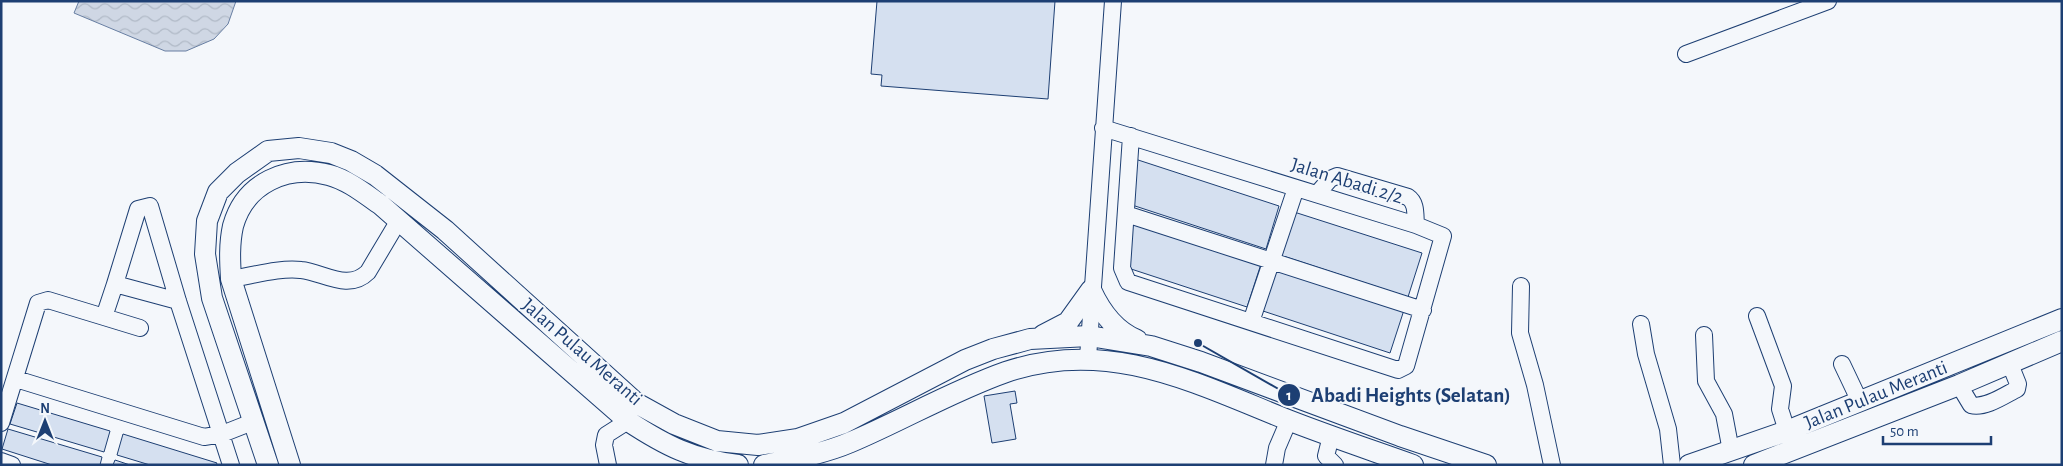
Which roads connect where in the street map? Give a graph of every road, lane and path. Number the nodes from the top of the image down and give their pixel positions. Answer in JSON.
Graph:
{"nodes":[{"id":1,"x":1113,"y":1,"type":"edge"},
{"id":2,"x":1828,"y":1,"type":"edge"},
{"id":3,"x":1686,"y":54,"type":"dead end"},
{"id":4,"x":1103,"y":128,"type":"junction"},
{"id":5,"x":1131,"y":136,"type":"junction"},
{"id":6,"x":1296,"y":188,"type":"junction"},
{"id":7,"x":1317,"y":194,"type":"junction"},
{"id":8,"x":1126,"y":214,"type":"junction"},
{"id":9,"x":399,"y":220,"type":"junction"},
{"id":10,"x":1416,"y":225,"type":"junction"},
{"id":11,"x":1271,"y":261,"type":"junction"},
{"id":12,"x":231,"y":279,"type":"junction"},
{"id":13,"x":115,"y":284,"type":"junction"},
{"id":14,"x":1521,"y":286,"type":"dead end"},
{"id":15,"x":1091,"y":290,"type":"junction"},
{"id":16,"x":178,"y":301,"type":"junction"},
{"id":17,"x":1423,"y":310,"type":"junction"},
{"id":18,"x":1757,"y":316,"type":"dead end"},
{"id":19,"x":104,"y":317,"type":"junction"},
{"id":20,"x":2062,"y":319,"type":"edge"},
{"id":21,"x":1251,"y":322,"type":"junction"},
{"id":22,"x":1641,"y":324,"type":"dead end"},
{"id":23,"x":140,"y":328,"type":"dead end"},
{"id":24,"x":1704,"y":335,"type":"dead end"},
{"id":25,"x":1088,"y":336,"type":"junction"},
{"id":26,"x":1030,"y":339,"type":"junction"},
{"id":27,"x":2062,"y":341,"type":"edge"},
{"id":28,"x":1151,"y":346,"type":"junction"},
{"id":29,"x":1088,"y":358,"type":"junction"},
{"id":30,"x":1842,"y":364,"type":"dead end"},
{"id":31,"x":2010,"y":364,"type":"junction"},
{"id":32,"x":16,"y":379,"type":"junction"},
{"id":33,"x":1959,"y":385,"type":"junction"},
{"id":34,"x":1860,"y":402,"type":"junction"},
{"id":35,"x":1289,"y":420,"type":"junction"},
{"id":36,"x":255,"y":421,"type":"junction"},
{"id":37,"x":628,"y":421,"type":"junction"},
{"id":38,"x":1,"y":423,"type":"edge"},
{"id":39,"x":1787,"y":431,"type":"junction"},
{"id":40,"x":222,"y":434,"type":"junction"},
{"id":41,"x":1331,"y":436,"type":"junction"},
{"id":42,"x":1731,"y":451,"type":"junction"},
{"id":43,"x":1,"y":462,"type":"edge"},
{"id":44,"x":1410,"y":464,"type":"edge"},
{"id":45,"x":1757,"y":464,"type":"edge"},
{"id":46,"x":12,"y":465,"type":"edge"},
{"id":47,"x":231,"y":465,"type":"edge"},
{"id":48,"x":268,"y":465,"type":"edge"},
{"id":49,"x":290,"y":465,"type":"edge"},
{"id":50,"x":608,"y":465,"type":"edge"},
{"id":51,"x":738,"y":465,"type":"edge"},
{"id":52,"x":764,"y":465,"type":"edge"},
{"id":53,"x":1274,"y":465,"type":"edge"},
{"id":54,"x":1335,"y":465,"type":"edge"},
{"id":55,"x":1486,"y":465,"type":"edge"},
{"id":56,"x":1552,"y":465,"type":"edge"},
{"id":57,"x":1672,"y":465,"type":"edge"},
{"id":58,"x":1689,"y":465,"type":"edge"}],
"edges":[{"from":1,"to":4,"type":"street"},
{"from":2,"to":3,"type":"street"},
{"from":4,"to":5,"type":"street","name":"Jalan Abadi 2/2"},
{"from":4,"to":15,"type":"street"},
{"from":5,"to":6,"type":"street","name":"Jalan Abadi 2/2"},
{"from":5,"to":8,"type":"street"},
{"from":6,"to":7,"type":"street","name":"Jalan Abadi 2/2"},
{"from":6,"to":11,"type":"street"},
{"from":7,"to":10,"type":"street","name":"Jalan Abadi 2/2"},
{"from":7,"to":10,"type":"street"},
{"from":8,"to":11,"type":"street"},
{"from":8,"to":21,"type":"street"},
{"from":9,"to":12,"type":"street"},
{"from":9,"to":12,"type":"main road","name":"Jalan Pulau Meranti"},
{"from":9,"to":37,"type":"main road","name":"Jalan Pulau Meranti"},
{"from":10,"to":17,"type":"street","name":"Jalan Abadi 2/2"},
{"from":11,"to":17,"type":"street"},
{"from":11,"to":21,"type":"street"},
{"from":12,"to":49,"type":"main road","name":"Jalan Pulau Meranti"},
{"from":13,"to":16,"type":"street"},
{"from":13,"to":16,"type":"street"},
{"from":13,"to":19,"type":"street"},
{"from":14,"to":56,"type":"street"},
{"from":15,"to":25,"type":"street"},
{"from":15,"to":26,"type":"main road"},
{"from":15,"to":28,"type":"main road"},
{"from":16,"to":40,"type":"street"},
{"from":17,"to":21,"type":"street","name":"Jalan Abadi 2/2"},
{"from":18,"to":39,"type":"street"},
{"from":19,"to":23,"type":"street"},
{"from":19,"to":32,"type":"street"},
{"from":20,"to":34,"type":"main road","name":"Jalan Pulau Meranti"},
{"from":22,"to":57,"type":"street"},
{"from":24,"to":42,"type":"street"},
{"from":25,"to":26,"type":"main road","name":"Jalan Pulau Meranti"},
{"from":25,"to":28,"type":"main road","name":"Jalan Pulau Meranti"},
{"from":25,"to":29,"type":"street"},
{"from":26,"to":36,"type":"main road","name":"Jalan Pulau Meranti"},
{"from":27,"to":31,"type":"main road","name":"Jalan Pulau Meranti"},
{"from":28,"to":55,"type":"main road","name":"Jalan Pulau Meranti"},
{"from":29,"to":35,"type":"main road"},
{"from":29,"to":52,"type":"main road"},
{"from":30,"to":34,"type":"street"},
{"from":31,"to":33,"type":"main road","name":"Jalan Pulau Meranti"},
{"from":31,"to":33,"type":"street"},
{"from":32,"to":38,"type":"street"},
{"from":32,"to":40,"type":"street"},
{"from":33,"to":45,"type":"main road","name":"Jalan Pulau Meranti"},
{"from":34,"to":39,"type":"main road","name":"Jalan Pulau Meranti"},
{"from":35,"to":41,"type":"main road"},
{"from":35,"to":53,"type":"street"},
{"from":36,"to":40,"type":"street"},
{"from":36,"to":48,"type":"main road","name":"Jalan Pulau Meranti"},
{"from":37,"to":50,"type":"street"},
{"from":37,"to":51,"type":"main road","name":"Jalan Pulau Meranti"},
{"from":39,"to":42,"type":"main road","name":"Jalan Pulau Meranti"},
{"from":40,"to":47,"type":"street"},
{"from":41,"to":44,"type":"main road"},
{"from":41,"to":54,"type":"street"},
{"from":42,"to":58,"type":"main road","name":"Jalan Pulau Meranti"},
{"from":43,"to":46,"type":"street"}]}
